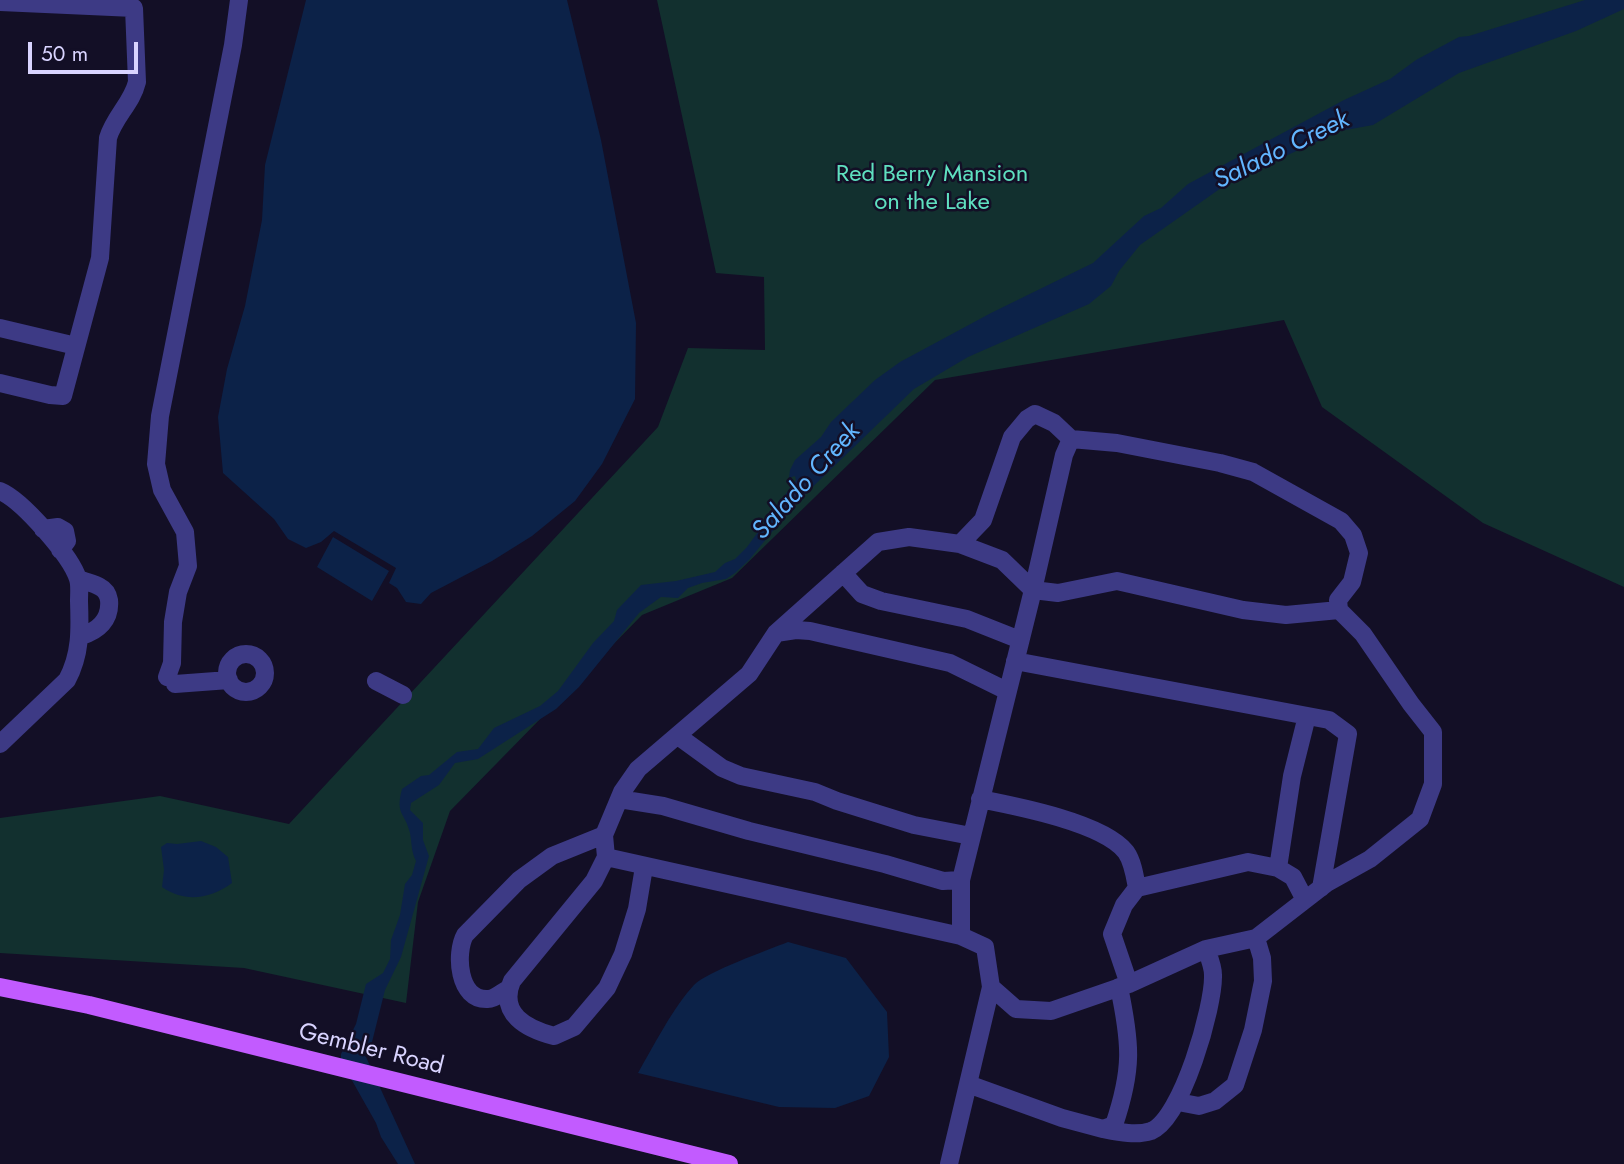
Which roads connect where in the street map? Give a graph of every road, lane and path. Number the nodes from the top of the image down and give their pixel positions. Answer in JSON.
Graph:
{"nodes":[{"id":1,"x":239,"y":0,"type":"edge"},
{"id":2,"x":9,"y":1,"type":"edge"},
{"id":3,"x":134,"y":4,"type":"edge"},
{"id":4,"x":0,"y":328,"type":"edge"},
{"id":5,"x":76,"y":346,"type":"junction"},
{"id":6,"x":0,"y":383,"type":"edge"},
{"id":7,"x":1071,"y":439,"type":"junction"},
{"id":8,"x":0,"y":491,"type":"edge"},
{"id":9,"x":960,"y":544,"type":"junction"},
{"id":10,"x":843,"y":573,"type":"junction"},
{"id":11,"x":79,"y":579,"type":"junction"},
{"id":12,"x":1033,"y":590,"type":"junction"},
{"id":13,"x":1339,"y":610,"type":"junction"},
{"id":14,"x":776,"y":634,"type":"junction"},
{"id":15,"x":81,"y":636,"type":"junction"},
{"id":16,"x":1020,"y":640,"type":"junction"},
{"id":17,"x":1015,"y":661,"type":"junction"},
{"id":18,"x":229,"y":680,"type":"dead end"},
{"id":19,"x":376,"y":681,"type":"dead end"},
{"id":20,"x":1007,"y":691,"type":"junction"},
{"id":21,"x":403,"y":695,"type":"dead end"},
{"id":22,"x":1307,"y":716,"type":"junction"},
{"id":23,"x":678,"y":736,"type":"junction"},
{"id":24,"x":0,"y":744,"type":"edge"},
{"id":25,"x":618,"y":799,"type":"junction"},
{"id":26,"x":980,"y":799,"type":"junction"},
{"id":27,"x":604,"y":835,"type":"junction"},
{"id":28,"x":971,"y":836,"type":"junction"},
{"id":29,"x":606,"y":857,"type":"junction"},
{"id":30,"x":644,"y":867,"type":"junction"},
{"id":31,"x":1278,"y":868,"type":"junction"},
{"id":32,"x":961,"y":880,"type":"junction"},
{"id":33,"x":1137,"y":888,"type":"junction"},
{"id":34,"x":1321,"y":888,"type":"junction"},
{"id":35,"x":1305,"y":900,"type":"junction"},
{"id":36,"x":961,"y":936,"type":"junction"},
{"id":37,"x":1256,"y":938,"type":"junction"},
{"id":38,"x":1206,"y":949,"type":"junction"},
{"id":39,"x":1124,"y":986,"type":"junction"},
{"id":40,"x":0,"y":987,"type":"edge"},
{"id":41,"x":991,"y":987,"type":"junction"},
{"id":42,"x":508,"y":989,"type":"junction"},
{"id":43,"x":968,"y":1084,"type":"junction"},
{"id":44,"x":1178,"y":1102,"type":"junction"},
{"id":45,"x":1103,"y":1129,"type":"junction"},
{"id":46,"x":729,"y":1164,"type":"edge"},
{"id":47,"x":949,"y":1164,"type":"edge"}],
"edges":[{"from":1,"to":18,"type":"lane"},
{"from":2,"to":3,"type":"lane"},
{"from":3,"to":5,"type":"lane"},
{"from":4,"to":5,"type":"lane"},
{"from":5,"to":6,"type":"lane"},
{"from":7,"to":9,"type":"lane"},
{"from":7,"to":12,"type":"lane"},
{"from":7,"to":13,"type":"lane"},
{"from":8,"to":11,"type":"lane"},
{"from":9,"to":10,"type":"lane"},
{"from":9,"to":12,"type":"lane"},
{"from":10,"to":14,"type":"lane"},
{"from":10,"to":16,"type":"lane"},
{"from":11,"to":15,"type":"lane"},
{"from":11,"to":15,"type":"lane"},
{"from":12,"to":13,"type":"lane"},
{"from":12,"to":16,"type":"lane"},
{"from":13,"to":34,"type":"lane"},
{"from":14,"to":20,"type":"lane"},
{"from":14,"to":23,"type":"lane"},
{"from":15,"to":24,"type":"lane"},
{"from":16,"to":17,"type":"lane"},
{"from":17,"to":20,"type":"lane"},
{"from":17,"to":22,"type":"lane"},
{"from":19,"to":21,"type":"lane"},
{"from":20,"to":26,"type":"lane"},
{"from":22,"to":31,"type":"lane"},
{"from":22,"to":34,"type":"lane"},
{"from":23,"to":25,"type":"lane"},
{"from":23,"to":28,"type":"lane"},
{"from":25,"to":27,"type":"lane"},
{"from":25,"to":32,"type":"lane"},
{"from":26,"to":28,"type":"lane"},
{"from":26,"to":33,"type":"lane"},
{"from":27,"to":29,"type":"lane"},
{"from":27,"to":42,"type":"lane"},
{"from":28,"to":32,"type":"lane"},
{"from":29,"to":30,"type":"lane"},
{"from":29,"to":42,"type":"lane"},
{"from":30,"to":36,"type":"lane"},
{"from":30,"to":42,"type":"lane"},
{"from":31,"to":33,"type":"lane"},
{"from":31,"to":35,"type":"lane"},
{"from":32,"to":36,"type":"lane"},
{"from":33,"to":39,"type":"lane"},
{"from":34,"to":35,"type":"lane"},
{"from":35,"to":37,"type":"lane"},
{"from":36,"to":41,"type":"lane"},
{"from":37,"to":38,"type":"lane"},
{"from":37,"to":44,"type":"lane"},
{"from":38,"to":39,"type":"lane"},
{"from":38,"to":44,"type":"lane"},
{"from":39,"to":41,"type":"lane"},
{"from":39,"to":45,"type":"lane"},
{"from":40,"to":46,"type":"main road","name":"Gembler Road"},
{"from":41,"to":43,"type":"lane"},
{"from":43,"to":45,"type":"lane"},
{"from":43,"to":47,"type":"lane"},
{"from":44,"to":45,"type":"lane"}]}
